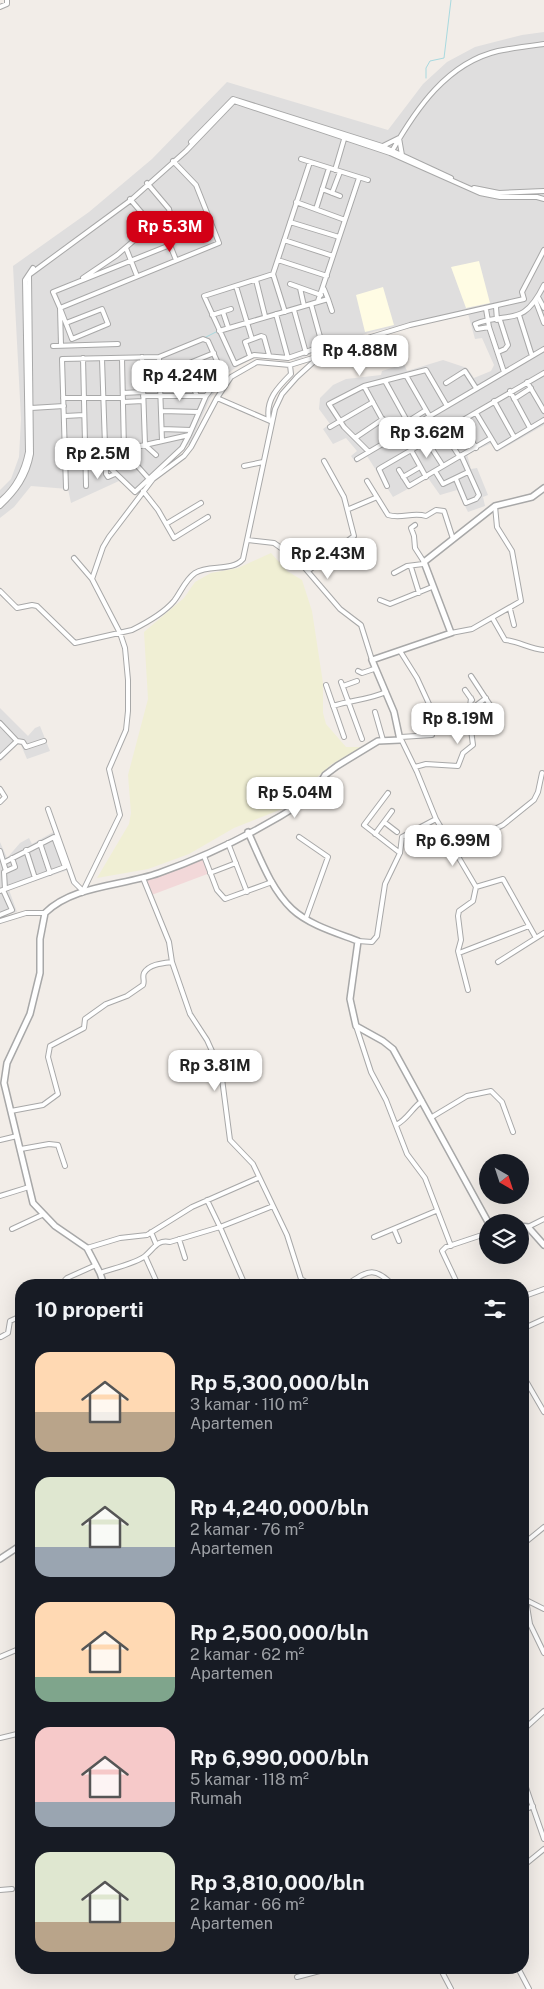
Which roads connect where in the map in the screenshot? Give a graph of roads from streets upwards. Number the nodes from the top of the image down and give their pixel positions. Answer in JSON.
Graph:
{"nodes":[{"id":1,"x":14,"y":0,"type":"edge"},
{"id":2,"x":8,"y":1,"type":"edge"},
{"id":3,"x":0,"y":7,"type":"edge"},
{"id":4,"x":544,"y":44,"type":"edge"},
{"id":5,"x":345,"y":136,"type":"junction"},
{"id":6,"x":399,"y":138,"type":"junction"},
{"id":7,"x":382,"y":146,"type":"junction"},
{"id":8,"x":391,"y":152,"type":"junction"},
{"id":9,"x":402,"y":155,"type":"junction"},
{"id":10,"x":301,"y":159,"type":"dead end"},
{"id":11,"x":173,"y":161,"type":"junction"},
{"id":12,"x":310,"y":162,"type":"junction"},
{"id":13,"x":329,"y":168,"type":"junction"},
{"id":14,"x":337,"y":171,"type":"junction"},
{"id":15,"x":359,"y":178,"type":"junction"},
{"id":16,"x":368,"y":180,"type":"dead end"},
{"id":17,"x":148,"y":184,"type":"junction"},
{"id":18,"x":322,"y":190,"type":"junction"},
{"id":19,"x":544,"y":191,"type":"edge"},
{"id":20,"x":332,"y":193,"type":"junction"},
{"id":21,"x":340,"y":196,"type":"dead end"},
{"id":22,"x":130,"y":199,"type":"junction"},
{"id":23,"x":543,"y":199,"type":"edge"},
{"id":24,"x":296,"y":202,"type":"junction"},
{"id":25,"x":316,"y":209,"type":"junction"},
{"id":26,"x":345,"y":220,"type":"junction"},
{"id":27,"x":290,"y":222,"type":"junction"},
{"id":28,"x":152,"y":225,"type":"junction"},
{"id":29,"x":339,"y":237,"type":"junction"},
{"id":30,"x":284,"y":240,"type":"junction"},
{"id":31,"x":126,"y":248,"type":"junction"},
{"id":32,"x":544,"y":250,"type":"edge"},
{"id":33,"x":333,"y":256,"type":"junction"},
{"id":34,"x":131,"y":260,"type":"junction"},
{"id":35,"x":176,"y":260,"type":"junction"},
{"id":36,"x":278,"y":260,"type":"junction"},
{"id":37,"x":273,"y":274,"type":"junction"},
{"id":38,"x":137,"y":276,"type":"junction"},
{"id":39,"x":327,"y":276,"type":"junction"},
{"id":40,"x":256,"y":280,"type":"junction"},
{"id":41,"x":76,"y":282,"type":"junction"},
{"id":42,"x":290,"y":284,"type":"dead end"},
{"id":43,"x":544,"y":284,"type":"edge"},
{"id":44,"x":236,"y":286,"type":"junction"},
{"id":45,"x":300,"y":288,"type":"junction"},
{"id":46,"x":324,"y":289,"type":"junction"},
{"id":47,"x":321,"y":295,"type":"junction"},
{"id":48,"x":328,"y":299,"type":"junction"},
{"id":49,"x":537,"y":300,"type":"junction"},
{"id":50,"x":318,"y":301,"type":"junction"},
{"id":51,"x":311,"y":304,"type":"junction"},
{"id":52,"x":304,"y":306,"type":"junction"},
{"id":53,"x":496,"y":307,"type":"junction"},
{"id":54,"x":60,"y":308,"type":"junction"},
{"id":55,"x":544,"y":308,"type":"edge"},
{"id":56,"x":486,"y":309,"type":"junction"},
{"id":57,"x":231,"y":310,"type":"dead end"},
{"id":58,"x":294,"y":310,"type":"junction"},
{"id":59,"x":332,"y":311,"type":"dead end"},
{"id":60,"x":223,"y":312,"type":"junction"},
{"id":61,"x":285,"y":312,"type":"junction"},
{"id":62,"x":276,"y":314,"type":"junction"},
{"id":63,"x":212,"y":315,"type":"junction"},
{"id":64,"x":519,"y":315,"type":"junction"},
{"id":65,"x":265,"y":316,"type":"junction"},
{"id":66,"x":499,"y":320,"type":"junction"},
{"id":67,"x":247,"y":322,"type":"junction"},
{"id":68,"x":489,"y":322,"type":"junction"},
{"id":69,"x":66,"y":323,"type":"junction"},
{"id":70,"x":544,"y":323,"type":"edge"},
{"id":71,"x":228,"y":327,"type":"junction"},
{"id":72,"x":489,"y":327,"type":"junction"},
{"id":73,"x":219,"y":331,"type":"junction"},
{"id":74,"x":84,"y":334,"type":"junction"},
{"id":75,"x":252,"y":339,"type":"junction"},
{"id":76,"x":118,"y":344,"type":"dead end"},
{"id":77,"x":88,"y":345,"type":"junction"},
{"id":78,"x":54,"y":346,"type":"dead end"},
{"id":79,"x":61,"y":346,"type":"junction"},
{"id":80,"x":544,"y":349,"type":"edge"},
{"id":81,"x":498,"y":352,"type":"junction"},
{"id":82,"x":214,"y":353,"type":"junction"},
{"id":83,"x":306,"y":353,"type":"junction"},
{"id":84,"x":269,"y":355,"type":"junction"},
{"id":85,"x":250,"y":356,"type":"junction"},
{"id":86,"x":320,"y":356,"type":"junction"},
{"id":87,"x":532,"y":356,"type":"junction"},
{"id":88,"x":159,"y":357,"type":"junction"},
{"id":89,"x":83,"y":358,"type":"junction"},
{"id":90,"x":122,"y":358,"type":"junction"},
{"id":91,"x":142,"y":358,"type":"junction"},
{"id":92,"x":288,"y":358,"type":"junction"},
{"id":93,"x":102,"y":359,"type":"junction"},
{"id":94,"x":290,"y":365,"type":"junction"},
{"id":95,"x":184,"y":366,"type":"junction"},
{"id":96,"x":221,"y":370,"type":"junction"},
{"id":97,"x":504,"y":372,"type":"junction"},
{"id":98,"x":544,"y":374,"type":"edge"},
{"id":99,"x":160,"y":375,"type":"junction"},
{"id":100,"x":208,"y":376,"type":"junction"},
{"id":101,"x":406,"y":377,"type":"junction"},
{"id":102,"x":202,"y":378,"type":"dead end"},
{"id":103,"x":384,"y":381,"type":"junction"},
{"id":104,"x":527,"y":382,"type":"junction"},
{"id":105,"x":446,"y":383,"type":"dead end"},
{"id":106,"x":364,"y":386,"type":"junction"},
{"id":107,"x":212,"y":387,"type":"junction"},
{"id":108,"x":476,"y":388,"type":"junction"},
{"id":109,"x":531,"y":388,"type":"junction"},
{"id":110,"x":510,"y":391,"type":"junction"},
{"id":111,"x":123,"y":392,"type":"junction"},
{"id":112,"x":143,"y":394,"type":"junction"},
{"id":113,"x":160,"y":395,"type":"junction"},
{"id":114,"x":197,"y":396,"type":"junction"},
{"id":115,"x":206,"y":396,"type":"junction"},
{"id":116,"x":63,"y":398,"type":"junction"},
{"id":117,"x":84,"y":398,"type":"junction"},
{"id":118,"x":103,"y":398,"type":"junction"},
{"id":119,"x":217,"y":398,"type":"junction"},
{"id":120,"x":514,"y":399,"type":"junction"},
{"id":121,"x":123,"y":400,"type":"junction"},
{"id":122,"x":143,"y":401,"type":"junction"},
{"id":123,"x":494,"y":401,"type":"junction"},
{"id":124,"x":373,"y":402,"type":"junction"},
{"id":125,"x":64,"y":406,"type":"junction"},
{"id":126,"x":446,"y":406,"type":"junction"},
{"id":127,"x":30,"y":408,"type":"junction"},
{"id":128,"x":426,"y":410,"type":"junction"},
{"id":129,"x":162,"y":411,"type":"junction"},
{"id":130,"x":544,"y":411,"type":"edge"},
{"id":131,"x":199,"y":412,"type":"junction"},
{"id":132,"x":476,"y":413,"type":"junction"},
{"id":133,"x":84,"y":415,"type":"junction"},
{"id":134,"x":64,"y":416,"type":"junction"},
{"id":135,"x":430,"y":417,"type":"junction"},
{"id":136,"x":383,"y":420,"type":"junction"},
{"id":137,"x":544,"y":420,"type":"edge"},
{"id":138,"x":270,"y":421,"type":"junction"},
{"id":139,"x":341,"y":421,"type":"junction"},
{"id":140,"x":460,"y":421,"type":"junction"},
{"id":141,"x":408,"y":422,"type":"junction"},
{"id":142,"x":330,"y":428,"type":"dead end"},
{"id":143,"x":411,"y":428,"type":"junction"},
{"id":144,"x":530,"y":428,"type":"junction"},
{"id":145,"x":162,"y":430,"type":"junction"},
{"id":146,"x":191,"y":430,"type":"junction"},
{"id":147,"x":443,"y":431,"type":"junction"},
{"id":148,"x":189,"y":435,"type":"junction"},
{"id":149,"x":355,"y":438,"type":"junction"},
{"id":150,"x":491,"y":438,"type":"junction"},
{"id":151,"x":514,"y":438,"type":"junction"},
{"id":152,"x":393,"y":439,"type":"junction"},
{"id":153,"x":162,"y":441,"type":"junction"},
{"id":154,"x":427,"y":441,"type":"junction"},
{"id":155,"x":154,"y":443,"type":"junction"},
{"id":156,"x":145,"y":445,"type":"junction"},
{"id":157,"x":476,"y":448,"type":"junction"},
{"id":158,"x":151,"y":450,"type":"junction"},
{"id":159,"x":411,"y":450,"type":"junction"},
{"id":160,"x":124,"y":451,"type":"junction"},
{"id":161,"x":369,"y":452,"type":"junction"},
{"id":162,"x":105,"y":454,"type":"junction"},
{"id":163,"x":156,"y":455,"type":"dead end"},
{"id":164,"x":460,"y":456,"type":"junction"},
{"id":165,"x":86,"y":459,"type":"junction"},
{"id":166,"x":357,"y":459,"type":"dead end"},
{"id":167,"x":324,"y":461,"type":"dead end"},
{"id":168,"x":263,"y":462,"type":"junction"},
{"id":169,"x":65,"y":463,"type":"junction"},
{"id":170,"x":105,"y":463,"type":"junction"},
{"id":171,"x":244,"y":466,"type":"dead end"},
{"id":172,"x":443,"y":466,"type":"junction"},
{"id":173,"x":420,"y":467,"type":"junction"},
{"id":174,"x":399,"y":470,"type":"dead end"},
{"id":175,"x":435,"y":471,"type":"junction"},
{"id":176,"x":468,"y":472,"type":"junction"},
{"id":177,"x":115,"y":474,"type":"junction"},
{"id":178,"x":403,"y":477,"type":"junction"},
{"id":179,"x":426,"y":477,"type":"junction"},
{"id":180,"x":149,"y":479,"type":"junction"},
{"id":181,"x":456,"y":479,"type":"junction"},
{"id":182,"x":367,"y":481,"type":"dead end"},
{"id":183,"x":86,"y":486,"type":"dead end"},
{"id":184,"x":387,"y":486,"type":"dead end"},
{"id":185,"x":66,"y":488,"type":"dead end"},
{"id":186,"x":544,"y":488,"type":"edge"},
{"id":187,"x":143,"y":491,"type":"junction"},
{"id":188,"x":375,"y":498,"type":"junction"},
{"id":189,"x":0,"y":501,"type":"edge"},
{"id":190,"x":201,"y":504,"type":"dead end"},
{"id":191,"x":0,"y":506,"type":"edge"},
{"id":192,"x":495,"y":506,"type":"junction"},
{"id":193,"x":164,"y":507,"type":"dead end"},
{"id":194,"x":348,"y":509,"type":"junction"},
{"id":195,"x":158,"y":510,"type":"junction"},
{"id":196,"x":208,"y":518,"type":"dead end"},
{"id":197,"x":166,"y":524,"type":"junction"},
{"id":198,"x":415,"y":524,"type":"dead end"},
{"id":199,"x":453,"y":539,"type":"junction"},
{"id":200,"x":248,"y":540,"type":"junction"},
{"id":201,"x":74,"y":558,"type":"dead end"},
{"id":202,"x":423,"y":563,"type":"junction"},
{"id":203,"x":411,"y":567,"type":"junction"},
{"id":204,"x":308,"y":571,"type":"junction"},
{"id":205,"x":394,"y":573,"type":"dead end"},
{"id":206,"x":92,"y":578,"type":"junction"},
{"id":207,"x":432,"y":587,"type":"junction"},
{"id":208,"x":0,"y":591,"type":"edge"},
{"id":209,"x":419,"y":593,"type":"junction"},
{"id":210,"x":380,"y":600,"type":"dead end"},
{"id":211,"x":510,"y":609,"type":"junction"},
{"id":212,"x":493,"y":619,"type":"junction"},
{"id":213,"x":514,"y":625,"type":"dead end"},
{"id":214,"x":120,"y":633,"type":"junction"},
{"id":215,"x":451,"y":633,"type":"junction"},
{"id":216,"x":544,"y":650,"type":"edge"},
{"id":217,"x":400,"y":651,"type":"junction"},
{"id":218,"x":372,"y":660,"type":"junction"},
{"id":219,"x":374,"y":669,"type":"junction"},
{"id":220,"x":358,"y":671,"type":"dead end"},
{"id":221,"x":471,"y":676,"type":"dead end"},
{"id":222,"x":357,"y":681,"type":"dead end"},
{"id":223,"x":326,"y":685,"type":"dead end"},
{"id":224,"x":465,"y":690,"type":"dead end"},
{"id":225,"x":386,"y":692,"type":"junction"},
{"id":226,"x":471,"y":698,"type":"junction"},
{"id":227,"x":486,"y":698,"type":"junction"},
{"id":228,"x":348,"y":701,"type":"junction"},
{"id":229,"x":429,"y":704,"type":"dead end"},
{"id":230,"x":333,"y":706,"type":"junction"},
{"id":231,"x":476,"y":706,"type":"junction"},
{"id":232,"x":470,"y":710,"type":"junction"},
{"id":233,"x":375,"y":712,"type":"dead end"},
{"id":234,"x":0,"y":723,"type":"edge"},
{"id":235,"x":470,"y":727,"type":"junction"},
{"id":236,"x":432,"y":735,"type":"dead end"},
{"id":237,"x":344,"y":737,"type":"dead end"},
{"id":238,"x":362,"y":738,"type":"dead end"},
{"id":239,"x":401,"y":738,"type":"junction"},
{"id":240,"x":382,"y":740,"type":"junction"},
{"id":241,"x":17,"y":741,"type":"junction"},
{"id":242,"x":44,"y":741,"type":"dead end"},
{"id":243,"x":1,"y":756,"type":"edge"},
{"id":244,"x":415,"y":767,"type":"junction"},
{"id":245,"x":542,"y":773,"type":"dead end"},
{"id":246,"x":0,"y":789,"type":"edge"},
{"id":247,"x":388,"y":794,"type":"dead end"},
{"id":248,"x":0,"y":802,"type":"edge"},
{"id":249,"x":48,"y":809,"type":"dead end"},
{"id":250,"x":392,"y":811,"type":"dead end"},
{"id":251,"x":436,"y":819,"type":"junction"},
{"id":252,"x":384,"y":822,"type":"junction"},
{"id":253,"x":248,"y":832,"type":"junction"},
{"id":254,"x":397,"y":832,"type":"dead end"},
{"id":255,"x":375,"y":834,"type":"junction"},
{"id":256,"x":299,"y":837,"type":"dead end"},
{"id":257,"x":40,"y":843,"type":"junction"},
{"id":258,"x":228,"y":844,"type":"junction"},
{"id":259,"x":454,"y":849,"type":"junction"},
{"id":260,"x":26,"y":850,"type":"junction"},
{"id":261,"x":0,"y":853,"type":"edge"},
{"id":262,"x":400,"y":853,"type":"junction"},
{"id":263,"x":204,"y":856,"type":"junction"},
{"id":264,"x":12,"y":858,"type":"junction"},
{"id":265,"x":5,"y":862,"type":"junction"},
{"id":266,"x":236,"y":863,"type":"junction"},
{"id":267,"x":3,"y":872,"type":"edge"},
{"id":268,"x":50,"y":873,"type":"junction"},
{"id":269,"x":210,"y":873,"type":"junction"},
{"id":270,"x":35,"y":878,"type":"junction"},
{"id":271,"x":143,"y":878,"type":"junction"},
{"id":272,"x":2,"y":881,"type":"edge"},
{"id":273,"x":272,"y":882,"type":"junction"},
{"id":274,"x":476,"y":887,"type":"junction"},
{"id":275,"x":3,"y":890,"type":"edge"},
{"id":276,"x":82,"y":891,"type":"junction"},
{"id":277,"x":247,"y":892,"type":"junction"},
{"id":278,"x":45,"y":913,"type":"junction"},
{"id":279,"x":0,"y":915,"type":"edge"},
{"id":280,"x":306,"y":918,"type":"junction"},
{"id":281,"x":0,"y":921,"type":"edge"},
{"id":282,"x":529,"y":926,"type":"junction"},
{"id":283,"x":544,"y":933,"type":"edge"},
{"id":284,"x":536,"y":938,"type":"junction"},
{"id":285,"x":358,"y":941,"type":"junction"},
{"id":286,"x":459,"y":954,"type":"junction"},
{"id":287,"x":172,"y":962,"type":"junction"},
{"id":288,"x":498,"y":962,"type":"dead end"},
{"id":289,"x":468,"y":990,"type":"dead end"},
{"id":290,"x":356,"y":1026,"type":"junction"},
{"id":291,"x":422,"y":1101,"type":"junction"},
{"id":292,"x":11,"y":1111,"type":"junction"},
{"id":293,"x":432,"y":1117,"type":"junction"},
{"id":294,"x":396,"y":1125,"type":"junction"},
{"id":295,"x":513,"y":1132,"type":"dead end"},
{"id":296,"x":17,"y":1136,"type":"junction"},
{"id":297,"x":0,"y":1140,"type":"edge"},
{"id":298,"x":21,"y":1150,"type":"junction"},
{"id":299,"x":65,"y":1166,"type":"dead end"},
{"id":300,"x":258,"y":1178,"type":"junction"},
{"id":301,"x":29,"y":1187,"type":"junction"},
{"id":302,"x":0,"y":1196,"type":"edge"},
{"id":303,"x":207,"y":1200,"type":"junction"},
{"id":304,"x":273,"y":1206,"type":"junction"},
{"id":305,"x":436,"y":1210,"type":"junction"},
{"id":306,"x":484,"y":1214,"type":"edge"},
{"id":307,"x":42,"y":1215,"type":"junction"},
{"id":308,"x":544,"y":1219,"type":"edge"},
{"id":309,"x":529,"y":1226,"type":"edge"},
{"id":310,"x":220,"y":1227,"type":"junction"},
{"id":311,"x":529,"y":1228,"type":"edge"},
{"id":312,"x":12,"y":1229,"type":"dead end"},
{"id":313,"x":394,"y":1229,"type":"junction"},
{"id":314,"x":151,"y":1232,"type":"junction"},
{"id":315,"x":479,"y":1236,"type":"edge"},
{"id":316,"x":374,"y":1237,"type":"dead end"},
{"id":317,"x":179,"y":1239,"type":"junction"},
{"id":318,"x":399,"y":1241,"type":"dead end"},
{"id":319,"x":156,"y":1244,"type":"junction"},
{"id":320,"x":544,"y":1245,"type":"edge"},
{"id":321,"x":451,"y":1246,"type":"junction"},
{"id":322,"x":87,"y":1248,"type":"junction"},
{"id":323,"x":145,"y":1256,"type":"junction"},
{"id":324,"x":185,"y":1258,"type":"dead end"},
{"id":325,"x":96,"y":1265,"type":"junction"},
{"id":326,"x":100,"y":1273,"type":"junction"},
{"id":327,"x":66,"y":1279,"type":"edge"},
{"id":328,"x":102,"y":1279,"type":"edge"},
{"id":329,"x":155,"y":1279,"type":"edge"},
{"id":330,"x":242,"y":1279,"type":"edge"},
{"id":331,"x":302,"y":1279,"type":"edge"},
{"id":332,"x":356,"y":1279,"type":"edge"},
{"id":333,"x":387,"y":1279,"type":"edge"},
{"id":334,"x":455,"y":1279,"type":"edge"},
{"id":335,"x":544,"y":1289,"type":"edge"},
{"id":336,"x":529,"y":1294,"type":"edge"},
{"id":337,"x":15,"y":1318,"type":"edge"},
{"id":338,"x":544,"y":1319,"type":"edge"},
{"id":339,"x":529,"y":1326,"type":"edge"},
{"id":340,"x":1,"y":1337,"type":"edge"},
{"id":341,"x":529,"y":1386,"type":"edge"},
{"id":342,"x":544,"y":1412,"type":"edge"},
{"id":343,"x":544,"y":1527,"type":"edge"},
{"id":344,"x":529,"y":1539,"type":"edge"},
{"id":345,"x":15,"y":1549,"type":"edge"},
{"id":346,"x":0,"y":1559,"type":"edge"},
{"id":347,"x":529,"y":1601,"type":"edge"},
{"id":348,"x":544,"y":1608,"type":"edge"},
{"id":349,"x":529,"y":1618,"type":"edge"},
{"id":350,"x":15,"y":1651,"type":"edge"},
{"id":351,"x":544,"y":1653,"type":"edge"},
{"id":352,"x":0,"y":1657,"type":"edge"},
{"id":353,"x":544,"y":1711,"type":"edge"},
{"id":354,"x":529,"y":1725,"type":"edge"},
{"id":355,"x":15,"y":1734,"type":"edge"},
{"id":356,"x":0,"y":1738,"type":"edge"},
{"id":357,"x":529,"y":1794,"type":"edge"},
{"id":358,"x":534,"y":1806,"type":"junction"},
{"id":359,"x":529,"y":1808,"type":"edge"},
{"id":360,"x":544,"y":1839,"type":"edge"},
{"id":361,"x":544,"y":1848,"type":"edge"},
{"id":362,"x":529,"y":1861,"type":"edge"},
{"id":363,"x":12,"y":1889,"type":"dead end"},
{"id":364,"x":0,"y":1890,"type":"edge"},
{"id":365,"x":308,"y":1974,"type":"edge"},
{"id":366,"x":443,"y":1974,"type":"edge"},
{"id":367,"x":521,"y":1974,"type":"edge"},
{"id":368,"x":297,"y":1977,"type":"dead end"},
{"id":369,"x":451,"y":1989,"type":"edge"},
{"id":370,"x":529,"y":1989,"type":"edge"}],
"edges":[{"from":1,"to":2,"type":"street"},
{"from":2,"to":3,"type":"street"},
{"from":4,"to":6,"type":"street"},
{"from":5,"to":7,"type":"street"},
{"from":5,"to":8,"type":"street"},
{"from":5,"to":11,"type":"street"},
{"from":5,"to":14,"type":"street"},
{"from":6,"to":7,"type":"street"},
{"from":6,"to":8,"type":"street"},
{"from":6,"to":9,"type":"street"},
{"from":7,"to":8,"type":"street"},
{"from":8,"to":9,"type":"street"},
{"from":8,"to":23,"type":"street"},
{"from":9,"to":19,"type":"street"},
{"from":10,"to":12,"type":"street"},
{"from":11,"to":17,"type":"street"},
{"from":11,"to":35,"type":"street"},
{"from":12,"to":13,"type":"street"},
{"from":12,"to":24,"type":"street"},
{"from":13,"to":14,"type":"street"},
{"from":13,"to":18,"type":"street"},
{"from":14,"to":15,"type":"street"},
{"from":14,"to":20,"type":"street"},
{"from":15,"to":16,"type":"street"},
{"from":15,"to":26,"type":"street"},
{"from":17,"to":22,"type":"street"},
{"from":17,"to":28,"type":"street"},
{"from":18,"to":20,"type":"street"},
{"from":18,"to":25,"type":"street"},
{"from":19,"to":23,"type":"street"},
{"from":20,"to":21,"type":"street"},
{"from":22,"to":28,"type":"street"},
{"from":22,"to":127,"type":"street"},
{"from":24,"to":25,"type":"street"},
{"from":24,"to":27,"type":"street"},
{"from":25,"to":26,"type":"street"},
{"from":26,"to":29,"type":"street"},
{"from":27,"to":29,"type":"street"},
{"from":27,"to":30,"type":"street"},
{"from":28,"to":31,"type":"street"},
{"from":29,"to":33,"type":"street"},
{"from":30,"to":33,"type":"street"},
{"from":30,"to":36,"type":"street"},
{"from":31,"to":34,"type":"street"},
{"from":31,"to":41,"type":"street"},
{"from":32,"to":53,"type":"street"},
{"from":33,"to":39,"type":"street"},
{"from":34,"to":35,"type":"street"},
{"from":34,"to":38,"type":"street"},
{"from":34,"to":41,"type":"street"},
{"from":35,"to":38,"type":"street"},
{"from":36,"to":37,"type":"street"},
{"from":36,"to":39,"type":"street"},
{"from":37,"to":40,"type":"street"},
{"from":37,"to":61,"type":"street"},
{"from":38,"to":54,"type":"street"},
{"from":39,"to":46,"type":"street"},
{"from":40,"to":44,"type":"street"},
{"from":40,"to":65,"type":"street"},
{"from":41,"to":54,"type":"street"},
{"from":42,"to":45,"type":"street"},
{"from":43,"to":49,"type":"street"},
{"from":44,"to":63,"type":"street"},
{"from":44,"to":67,"type":"street"},
{"from":45,"to":47,"type":"street"},
{"from":45,"to":52,"type":"street"},
{"from":46,"to":47,"type":"street"},
{"from":46,"to":48,"type":"street"},
{"from":47,"to":50,"type":"street"},
{"from":48,"to":50,"type":"street"},
{"from":48,"to":59,"type":"street"},
{"from":49,"to":55,"type":"street"},
{"from":49,"to":64,"type":"street"},
{"from":49,"to":70,"type":"street"},
{"from":50,"to":51,"type":"street"},
{"from":51,"to":52,"type":"street"},
{"from":51,"to":83,"type":"street"},
{"from":52,"to":58,"type":"street"},
{"from":53,"to":56,"type":"street"},
{"from":53,"to":66,"type":"street"},
{"from":54,"to":69,"type":"street"},
{"from":54,"to":79,"type":"street"},
{"from":56,"to":68,"type":"street"},
{"from":56,"to":86,"type":"street"},
{"from":57,"to":60,"type":"street"},
{"from":58,"to":61,"type":"street"},
{"from":58,"to":83,"type":"street"},
{"from":60,"to":63,"type":"street"},
{"from":60,"to":71,"type":"street"},
{"from":61,"to":62,"type":"street"},
{"from":62,"to":65,"type":"street"},
{"from":62,"to":92,"type":"street"},
{"from":63,"to":73,"type":"street"},
{"from":64,"to":66,"type":"street"},
{"from":64,"to":87,"type":"street"},
{"from":65,"to":67,"type":"street"},
{"from":66,"to":68,"type":"street"},
{"from":66,"to":81,"type":"street"},
{"from":67,"to":71,"type":"street"},
{"from":67,"to":75,"type":"street"},
{"from":68,"to":72,"type":"street"},
{"from":68,"to":72,"type":"street"},
{"from":69,"to":74,"type":"street"},
{"from":69,"to":74,"type":"street"},
{"from":71,"to":73,"type":"street"},
{"from":72,"to":81,"type":"street"},
{"from":73,"to":85,"type":"street"},
{"from":74,"to":77,"type":"street"},
{"from":75,"to":84,"type":"street"},
{"from":75,"to":85,"type":"street"},
{"from":76,"to":77,"type":"street"},
{"from":77,"to":79,"type":"street"},
{"from":78,"to":79,"type":"street"},
{"from":80,"to":87,"type":"street"},
{"from":81,"to":97,"type":"street"},
{"from":82,"to":88,"type":"street"},
{"from":82,"to":95,"type":"street"},
{"from":82,"to":96,"type":"street"},
{"from":83,"to":92,"type":"street"},
{"from":84,"to":85,"type":"street"},
{"from":84,"to":92,"type":"street"},
{"from":86,"to":94,"type":"street"},
{"from":86,"to":138,"type":"street"},
{"from":87,"to":97,"type":"street"},
{"from":88,"to":91,"type":"street"},
{"from":88,"to":99,"type":"street"},
{"from":89,"to":93,"type":"street"},
{"from":89,"to":116,"type":"street"},
{"from":89,"to":117,"type":"street"},
{"from":90,"to":91,"type":"street"},
{"from":90,"to":93,"type":"street"},
{"from":90,"to":111,"type":"street"},
{"from":91,"to":112,"type":"street"},
{"from":93,"to":118,"type":"street"},
{"from":94,"to":119,"type":"street"},
{"from":94,"to":138,"type":"street"},
{"from":95,"to":99,"type":"street"},
{"from":95,"to":114,"type":"street"},
{"from":96,"to":100,"type":"street"},
{"from":96,"to":107,"type":"street"},
{"from":97,"to":108,"type":"street"},
{"from":98,"to":104,"type":"street"},
{"from":99,"to":113,"type":"street"},
{"from":100,"to":102,"type":"street"},
{"from":100,"to":107,"type":"street"},
{"from":101,"to":103,"type":"street"},
{"from":101,"to":126,"type":"street"},
{"from":101,"to":128,"type":"street"},
{"from":103,"to":106,"type":"street"},
{"from":103,"to":141,"type":"street"},
{"from":104,"to":109,"type":"street"},
{"from":104,"to":110,"type":"street"},
{"from":105,"to":108,"type":"street"},
{"from":106,"to":124,"type":"street"},
{"from":106,"to":139,"type":"street"},
{"from":107,"to":115,"type":"street"},
{"from":108,"to":126,"type":"street"},
{"from":109,"to":120,"type":"street"},
{"from":109,"to":130,"type":"street"},
{"from":110,"to":120,"type":"street"},
{"from":110,"to":123,"type":"street"},
{"from":111,"to":112,"type":"street"},
{"from":111,"to":121,"type":"street"},
{"from":112,"to":113,"type":"street"},
{"from":112,"to":122,"type":"street"},
{"from":113,"to":114,"type":"street"},
{"from":113,"to":129,"type":"street"},
{"from":114,"to":115,"type":"street"},
{"from":115,"to":131,"type":"street"},
{"from":116,"to":117,"type":"street"},
{"from":116,"to":125,"type":"street"},
{"from":117,"to":118,"type":"street"},
{"from":117,"to":133,"type":"street"},
{"from":118,"to":121,"type":"street"},
{"from":118,"to":162,"type":"street"},
{"from":119,"to":138,"type":"street"},
{"from":119,"to":187,"type":"street"},
{"from":120,"to":144,"type":"street"},
{"from":121,"to":122,"type":"street"},
{"from":121,"to":160,"type":"street"},
{"from":122,"to":156,"type":"street"},
{"from":123,"to":132,"type":"street"},
{"from":123,"to":151,"type":"street"},
{"from":124,"to":136,"type":"street"},
{"from":124,"to":139,"type":"street"},
{"from":125,"to":127,"type":"street"},
{"from":125,"to":134,"type":"street"},
{"from":126,"to":135,"type":"street"},
{"from":127,"to":189,"type":"street"},
{"from":127,"to":191,"type":"street"},
{"from":128,"to":135,"type":"street"},
{"from":128,"to":141,"type":"street"},
{"from":129,"to":131,"type":"street"},
{"from":129,"to":145,"type":"street"},
{"from":131,"to":146,"type":"street"},
{"from":132,"to":140,"type":"street"},
{"from":132,"to":150,"type":"street"},
{"from":133,"to":134,"type":"street"},
{"from":133,"to":165,"type":"street"},
{"from":134,"to":169,"type":"street"},
{"from":135,"to":143,"type":"street"},
{"from":136,"to":149,"type":"street"},
{"from":136,"to":152,"type":"street"},
{"from":137,"to":144,"type":"street"},
{"from":138,"to":168,"type":"street"},
{"from":139,"to":142,"type":"street"},
{"from":139,"to":149,"type":"street"},
{"from":140,"to":147,"type":"street"},
{"from":140,"to":157,"type":"street"},
{"from":141,"to":143,"type":"street"},
{"from":143,"to":152,"type":"street"},
{"from":144,"to":151,"type":"street"},
{"from":145,"to":146,"type":"street"},
{"from":145,"to":153,"type":"street"},
{"from":146,"to":148,"type":"street"},
{"from":147,"to":154,"type":"street"},
{"from":147,"to":164,"type":"street"},
{"from":148,"to":153,"type":"street"},
{"from":148,"to":180,"type":"street"},
{"from":149,"to":161,"type":"street"},
{"from":150,"to":151,"type":"street"},
{"from":150,"to":157,"type":"street"},
{"from":152,"to":161,"type":"street"},
{"from":153,"to":155,"type":"street"},
{"from":154,"to":159,"type":"street"},
{"from":154,"to":172,"type":"street"},
{"from":155,"to":156,"type":"street"},
{"from":155,"to":158,"type":"street"},
{"from":156,"to":158,"type":"street"},
{"from":156,"to":160,"type":"street"},
{"from":157,"to":164,"type":"street"},
{"from":158,"to":163,"type":"street"},
{"from":159,"to":173,"type":"street"},
{"from":159,"to":184,"type":"street"},
{"from":160,"to":162,"type":"street"},
{"from":160,"to":180,"type":"street"},
{"from":161,"to":166,"type":"street"},
{"from":162,"to":165,"type":"street"},
{"from":162,"to":170,"type":"street"},
{"from":164,"to":172,"type":"street"},
{"from":164,"to":176,"type":"street"},
{"from":165,"to":169,"type":"street"},
{"from":165,"to":183,"type":"street"},
{"from":167,"to":194,"type":"street"},
{"from":168,"to":171,"type":"street"},
{"from":168,"to":200,"type":"street"},
{"from":169,"to":185,"type":"street"},
{"from":170,"to":177,"type":"street"},
{"from":170,"to":177,"type":"street"},
{"from":172,"to":175,"type":"street"},
{"from":173,"to":178,"type":"street"},
{"from":173,"to":179,"type":"street"},
{"from":174,"to":178,"type":"street"},
{"from":175,"to":179,"type":"street"},
{"from":175,"to":181,"type":"street"},
{"from":176,"to":181,"type":"street"},
{"from":176,"to":181,"type":"street"},
{"from":177,"to":180,"type":"street"},
{"from":178,"to":179,"type":"street"},
{"from":182,"to":188,"type":"street"},
{"from":186,"to":192,"type":"street"},
{"from":187,"to":195,"type":"street"},
{"from":187,"to":206,"type":"street"},
{"from":188,"to":194,"type":"street"},
{"from":188,"to":199,"type":"street"},
{"from":190,"to":197,"type":"street"},
{"from":192,"to":199,"type":"street"},
{"from":192,"to":211,"type":"street"},
{"from":193,"to":195,"type":"street"},
{"from":194,"to":204,"type":"street"},
{"from":195,"to":197,"type":"street"},
{"from":196,"to":197,"type":"street"},
{"from":198,"to":202,"type":"street"},
{"from":199,"to":202,"type":"street"},
{"from":200,"to":204,"type":"street"},
{"from":200,"to":214,"type":"street"},
{"from":201,"to":206,"type":"street"},
{"from":202,"to":203,"type":"street"},
{"from":202,"to":207,"type":"street"},
{"from":203,"to":205,"type":"street"},
{"from":203,"to":209,"type":"street"},
{"from":204,"to":218,"type":"street"},
{"from":206,"to":214,"type":"street"},
{"from":207,"to":209,"type":"street"},
{"from":207,"to":215,"type":"street"},
{"from":208,"to":214,"type":"street"},
{"from":209,"to":210,"type":"street"},
{"from":211,"to":212,"type":"street"},
{"from":211,"to":213,"type":"street"},
{"from":212,"to":215,"type":"street"},
{"from":212,"to":216,"type":"street"},
{"from":214,"to":276,"type":"street"},
{"from":215,"to":217,"type":"street"},
{"from":217,"to":218,"type":"street"},
{"from":217,"to":229,"type":"street"},
{"from":218,"to":219,"type":"street"},
{"from":219,"to":220,"type":"street"},
{"from":219,"to":225,"type":"street"},
{"from":221,"to":227,"type":"street"},
{"from":222,"to":228,"type":"street"},
{"from":223,"to":230,"type":"street"},
{"from":224,"to":226,"type":"street"},
{"from":225,"to":228,"type":"street"},
{"from":225,"to":239,"type":"street"},
{"from":226,"to":231,"type":"street"},
{"from":226,"to":232,"type":"street"},
{"from":227,"to":231,"type":"street"},
{"from":227,"to":235,"type":"street"},
{"from":228,"to":230,"type":"street"},
{"from":228,"to":238,"type":"street"},
{"from":230,"to":237,"type":"street"},
{"from":231,"to":232,"type":"street"},
{"from":232,"to":235,"type":"street"},
{"from":233,"to":240,"type":"street"},
{"from":234,"to":241,"type":"street"},
{"from":235,"to":244,"type":"street"},
{"from":236,"to":239,"type":"street"},
{"from":239,"to":240,"type":"street"},
{"from":239,"to":244,"type":"street"},
{"from":240,"to":253,"type":"street"},
{"from":241,"to":242,"type":"street"},
{"from":241,"to":243,"type":"street"},
{"from":244,"to":251,"type":"street"},
{"from":245,"to":259,"type":"street"},
{"from":246,"to":248,"type":"street"},
{"from":247,"to":255,"type":"street"},
{"from":249,"to":276,"type":"street"},
{"from":250,"to":252,"type":"street"},
{"from":251,"to":259,"type":"street"},
{"from":251,"to":262,"type":"street"},
{"from":252,"to":254,"type":"street"},
{"from":252,"to":255,"type":"street"},
{"from":253,"to":258,"type":"street"},
{"from":253,"to":273,"type":"street"},
{"from":255,"to":262,"type":"street"},
{"from":256,"to":280,"type":"street"},
{"from":257,"to":260,"type":"street"},
{"from":257,"to":268,"type":"street"},
{"from":257,"to":268,"type":"street"},
{"from":258,"to":263,"type":"street"},
{"from":258,"to":266,"type":"street"},
{"from":259,"to":274,"type":"street"},
{"from":260,"to":264,"type":"street"},
{"from":260,"to":270,"type":"street"},
{"from":261,"to":265,"type":"street"},
{"from":262,"to":285,"type":"street"},
{"from":263,"to":269,"type":"street"},
{"from":263,"to":271,"type":"street"},
{"from":264,"to":265,"type":"street"},
{"from":264,"to":267,"type":"street"},
{"from":265,"to":267,"type":"street"},
{"from":266,"to":269,"type":"street"},
{"from":266,"to":277,"type":"street"},
{"from":267,"to":272,"type":"street"},
{"from":268,"to":270,"type":"street"},
{"from":269,"to":277,"type":"street"},
{"from":270,"to":275,"type":"street"},
{"from":271,"to":276,"type":"street"},
{"from":271,"to":287,"type":"street"},
{"from":272,"to":275,"type":"street"},
{"from":273,"to":277,"type":"street"},
{"from":273,"to":280,"type":"street"},
{"from":274,"to":282,"type":"street"},
{"from":274,"to":286,"type":"street"},
{"from":275,"to":279,"type":"street"},
{"from":276,"to":278,"type":"street"},
{"from":278,"to":281,"type":"street"},
{"from":278,"to":292,"type":"street"},
{"from":280,"to":285,"type":"street"},
{"from":282,"to":284,"type":"street"},
{"from":282,"to":286,"type":"street"},
{"from":283,"to":284,"type":"street"},
{"from":284,"to":288,"type":"street"},
{"from":285,"to":290,"type":"street"},
{"from":286,"to":289,"type":"street"},
{"from":287,"to":292,"type":"street"},
{"from":287,"to":300,"type":"street"},
{"from":290,"to":291,"type":"street"},
{"from":290,"to":294,"type":"street"},
{"from":291,"to":293,"type":"street"},
{"from":291,"to":294,"type":"street"},
{"from":292,"to":296,"type":"street"},
{"from":293,"to":295,"type":"street"},
{"from":293,"to":306,"type":"street"},
{"from":294,"to":305,"type":"street"},
{"from":296,"to":297,"type":"street"},
{"from":296,"to":298,"type":"street"},
{"from":298,"to":299,"type":"street"},
{"from":298,"to":301,"type":"street"},
{"from":300,"to":303,"type":"street"},
{"from":300,"to":304,"type":"street"},
{"from":301,"to":302,"type":"street"},
{"from":301,"to":307,"type":"street"},
{"from":303,"to":310,"type":"street"},
{"from":303,"to":314,"type":"street"},
{"from":304,"to":310,"type":"street"},
{"from":304,"to":331,"type":"street"},
{"from":305,"to":313,"type":"street"},
{"from":305,"to":321,"type":"street"},
{"from":307,"to":312,"type":"street"},
{"from":307,"to":322,"type":"street"},
{"from":308,"to":309,"type":"street"},
{"from":310,"to":317,"type":"street"},
{"from":310,"to":330,"type":"street"},
{"from":311,"to":320,"type":"street"},
{"from":313,"to":316,"type":"street"},
{"from":313,"to":318,"type":"street"},
{"from":314,"to":319,"type":"street"},
{"from":314,"to":322,"type":"street"},
{"from":315,"to":321,"type":"street"},
{"from":317,"to":319,"type":"street"},
{"from":317,"to":324,"type":"street"},
{"from":319,"to":323,"type":"street"},
{"from":321,"to":334,"type":"street"},
{"from":322,"to":325,"type":"street"},
{"from":323,"to":326,"type":"street"},
{"from":323,"to":329,"type":"street"},
{"from":325,"to":326,"type":"street"},
{"from":325,"to":327,"type":"street"},
{"from":326,"to":328,"type":"street"},
{"from":332,"to":333,"type":"street"},
{"from":335,"to":336,"type":"street"},
{"from":337,"to":340,"type":"street"},
{"from":338,"to":339,"type":"street"},
{"from":341,"to":342,"type":"street"},
{"from":343,"to":344,"type":"street"},
{"from":345,"to":346,"type":"street"},
{"from":347,"to":348,"type":"street"},
{"from":349,"to":351,"type":"street"},
{"from":350,"to":352,"type":"street"},
{"from":353,"to":354,"type":"street"},
{"from":355,"to":356,"type":"street"},
{"from":357,"to":358,"type":"street"},
{"from":358,"to":359,"type":"street"},
{"from":358,"to":360,"type":"street"},
{"from":361,"to":362,"type":"street"},
{"from":363,"to":364,"type":"street"},
{"from":365,"to":368,"type":"street"},
{"from":366,"to":369,"type":"street"},
{"from":367,"to":370,"type":"street"}]}
